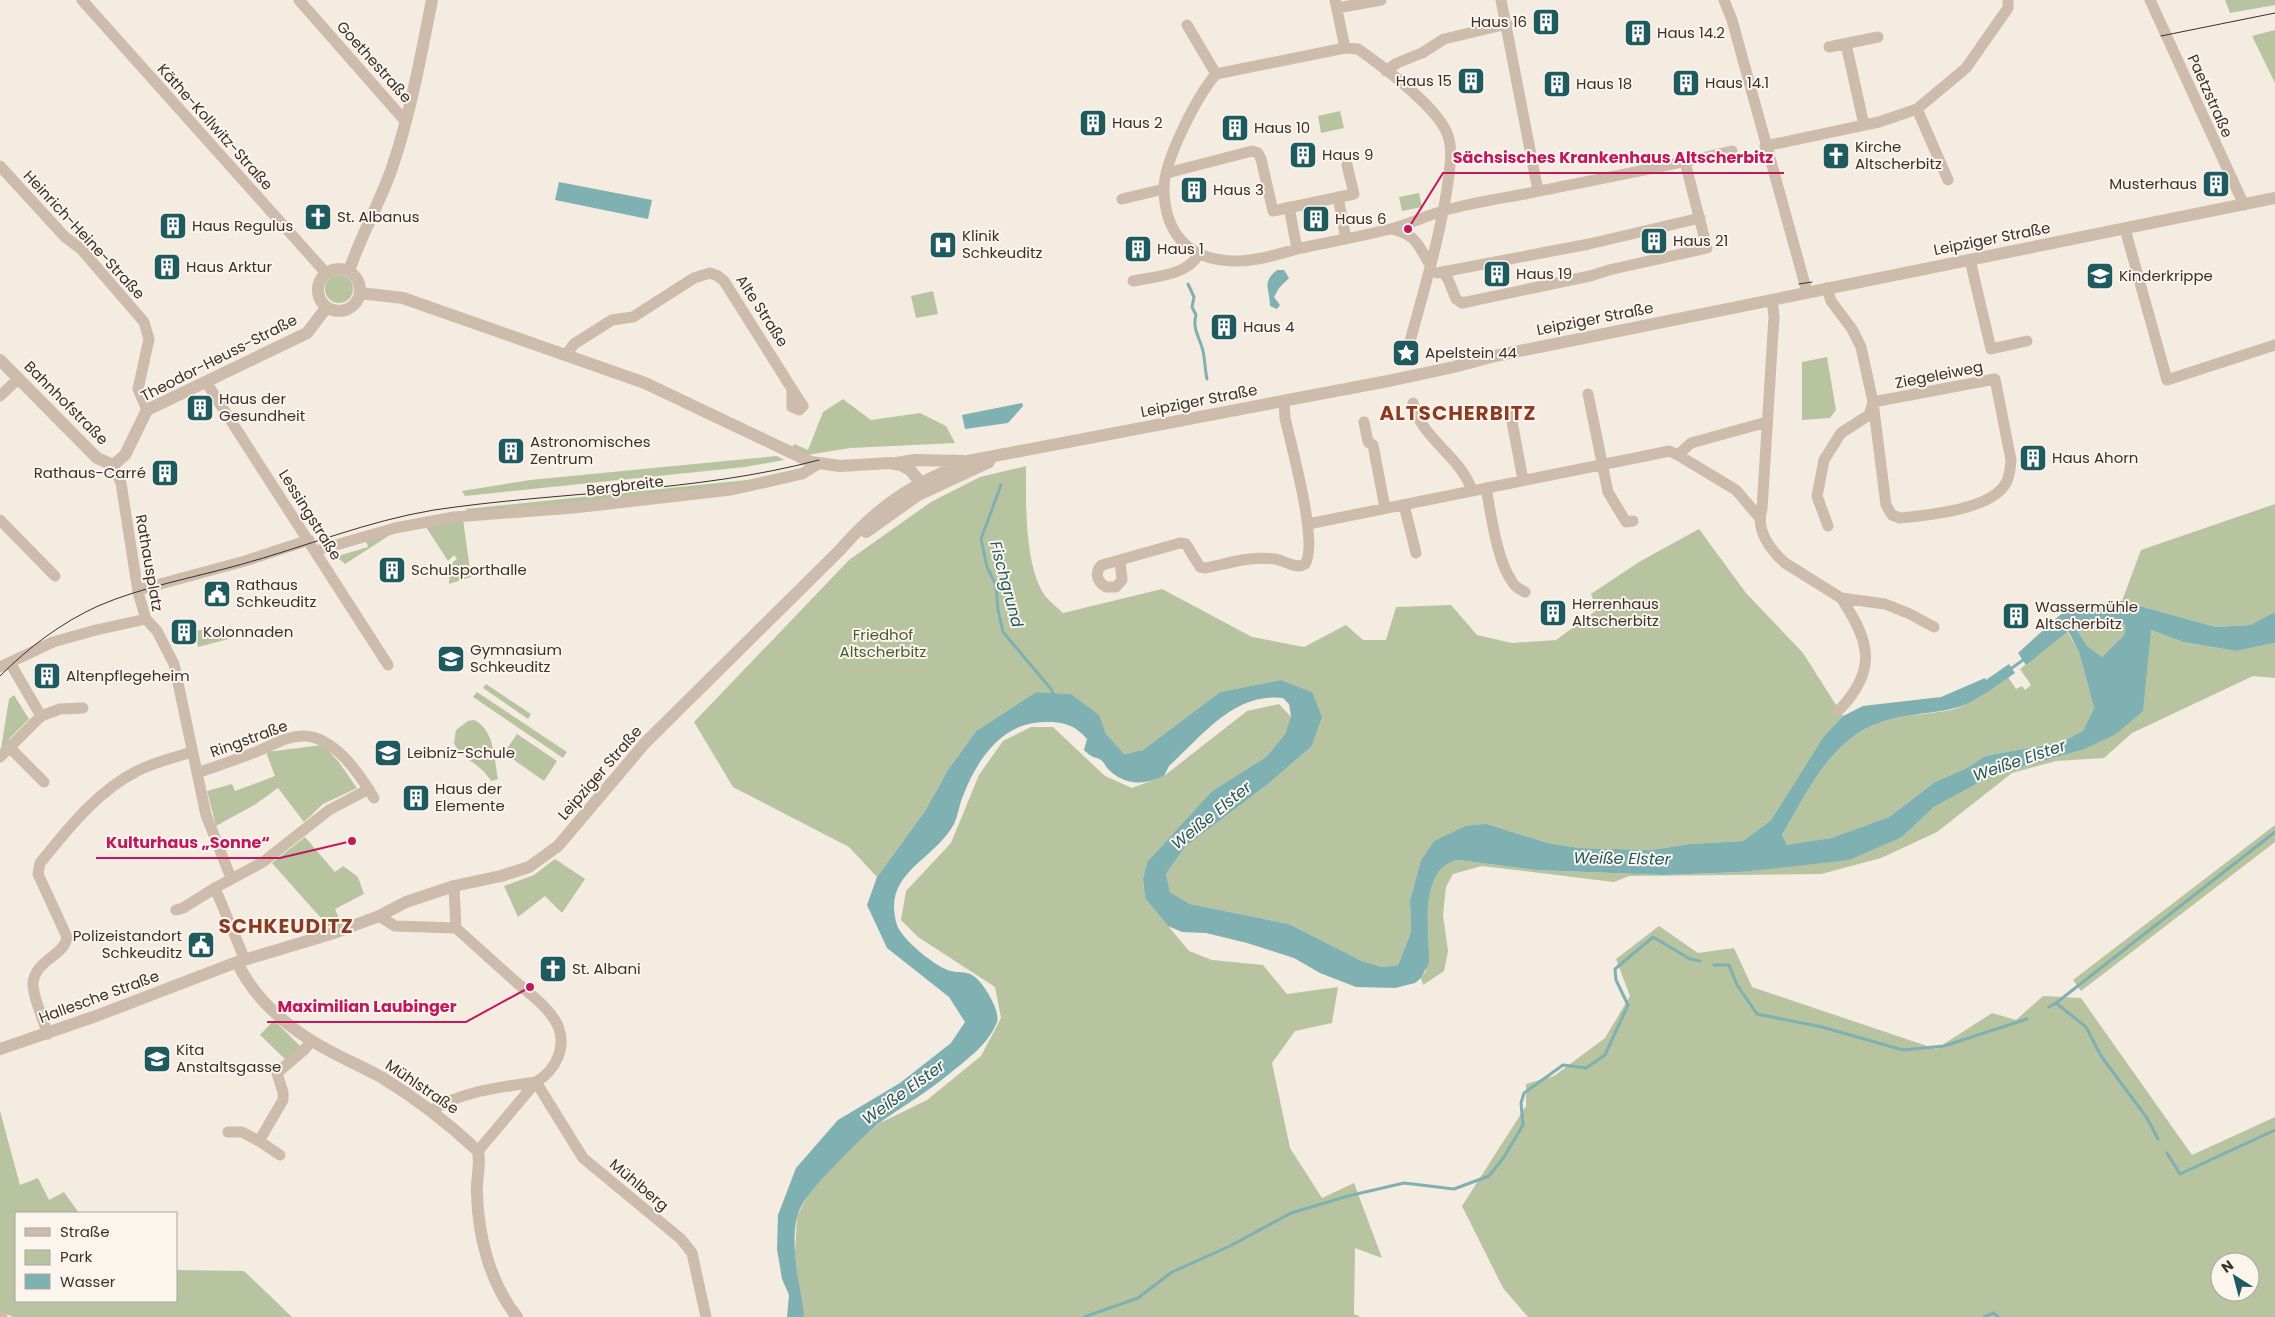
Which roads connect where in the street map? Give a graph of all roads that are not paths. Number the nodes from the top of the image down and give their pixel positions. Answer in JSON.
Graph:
{"nodes":[{"id":1,"x":82,"y":0,"type":"edge"},
{"id":2,"x":299,"y":0,"type":"edge"},
{"id":3,"x":432,"y":0,"type":"edge"},
{"id":4,"x":1381,"y":0,"type":"edge"},
{"id":5,"x":1501,"y":0,"type":"edge"},
{"id":6,"x":1724,"y":0,"type":"edge"},
{"id":7,"x":2008,"y":0,"type":"edge"},
{"id":8,"x":2150,"y":0,"type":"edge"},
{"id":9,"x":1336,"y":4,"type":"edge"},
{"id":10,"x":1507,"y":24,"type":"junction"},
{"id":11,"x":1187,"y":25,"type":"dead end"},
{"id":12,"x":1878,"y":37,"type":"dead end"},
{"id":13,"x":1846,"y":44,"type":"junction"},
{"id":14,"x":1829,"y":46,"type":"dead end"},
{"id":15,"x":1345,"y":48,"type":"junction"},
{"id":16,"x":1386,"y":71,"type":"junction"},
{"id":17,"x":1216,"y":74,"type":"junction"},
{"id":18,"x":1917,"y":109,"type":"junction"},
{"id":19,"x":406,"y":122,"type":"junction"},
{"id":20,"x":1864,"y":125,"type":"junction"},
{"id":21,"x":1766,"y":146,"type":"junction"},
{"id":22,"x":1732,"y":151,"type":"dead end"},
{"id":23,"x":1685,"y":162,"type":"junction"},
{"id":24,"x":1347,"y":165,"type":"dead end"},
{"id":25,"x":0,"y":166,"type":"edge"},
{"id":26,"x":1167,"y":173,"type":"junction"},
{"id":27,"x":1948,"y":180,"type":"dead end"},
{"id":28,"x":1164,"y":189,"type":"junction"},
{"id":29,"x":1538,"y":191,"type":"junction"},
{"id":30,"x":1338,"y":197,"type":"junction"},
{"id":31,"x":2275,"y":198,"type":"edge"},
{"id":32,"x":1122,"y":199,"type":"dead end"},
{"id":33,"x":2244,"y":205,"type":"junction"},
{"id":34,"x":1289,"y":208,"type":"junction"},
{"id":35,"x":1444,"y":211,"type":"junction"},
{"id":36,"x":1700,"y":218,"type":"junction"},
{"id":37,"x":1391,"y":229,"type":"junction"},
{"id":38,"x":2126,"y":229,"type":"junction"},
{"id":39,"x":1346,"y":239,"type":"junction"},
{"id":40,"x":1297,"y":249,"type":"junction"},
{"id":41,"x":1199,"y":254,"type":"junction"},
{"id":42,"x":1970,"y":260,"type":"junction"},
{"id":43,"x":1429,"y":270,"type":"junction"},
{"id":44,"x":349,"y":271,"type":"junction"},
{"id":45,"x":1443,"y":272,"type":"junction"},
{"id":46,"x":326,"y":273,"type":"junction"},
{"id":47,"x":1133,"y":280,"type":"dead end"},
{"id":48,"x":1827,"y":288,"type":"junction"},
{"id":49,"x":1807,"y":292,"type":"junction"},
{"id":50,"x":360,"y":293,"type":"junction"},
{"id":51,"x":1772,"y":300,"type":"junction"},
{"id":52,"x":327,"y":307,"type":"junction"},
{"id":53,"x":2027,"y":341,"type":"dead end"},
{"id":54,"x":1409,"y":345,"type":"dead end"},
{"id":55,"x":2275,"y":345,"type":"edge"},
{"id":56,"x":566,"y":355,"type":"junction"},
{"id":57,"x":0,"y":360,"type":"edge"},
{"id":58,"x":18,"y":379,"type":"junction"},
{"id":59,"x":206,"y":382,"type":"junction"},
{"id":60,"x":792,"y":389,"type":"dead end"},
{"id":61,"x":1588,"y":394,"type":"dead end"},
{"id":62,"x":0,"y":396,"type":"edge"},
{"id":63,"x":1284,"y":401,"type":"junction"},
{"id":64,"x":1873,"y":402,"type":"junction"},
{"id":65,"x":1414,"y":403,"type":"dead end"},
{"id":66,"x":147,"y":410,"type":"junction"},
{"id":67,"x":1510,"y":411,"type":"dead end"},
{"id":68,"x":1364,"y":422,"type":"dead end"},
{"id":69,"x":1767,"y":422,"type":"junction"},
{"id":70,"x":1860,"y":422,"type":"junction"},
{"id":71,"x":1878,"y":437,"type":"junction"},
{"id":72,"x":1013,"y":453,"type":"junction"},
{"id":73,"x":1678,"y":455,"type":"junction"},
{"id":74,"x":925,"y":461,"type":"junction"},
{"id":75,"x":968,"y":461,"type":"junction"},
{"id":76,"x":890,"y":463,"type":"junction"},
{"id":77,"x":818,"y":464,"type":"junction"},
{"id":78,"x":1603,"y":464,"type":"junction"},
{"id":79,"x":113,"y":465,"type":"junction"},
{"id":80,"x":939,"y":478,"type":"junction"},
{"id":81,"x":1523,"y":480,"type":"junction"},
{"id":82,"x":924,"y":486,"type":"junction"},
{"id":83,"x":1486,"y":488,"type":"junction"},
{"id":84,"x":1472,"y":491,"type":"junction"},
{"id":85,"x":1404,"y":505,"type":"junction"},
{"id":86,"x":1385,"y":508,"type":"junction"},
{"id":87,"x":1759,"y":516,"type":"junction"},
{"id":88,"x":1634,"y":521,"type":"dead end"},
{"id":89,"x":1308,"y":524,"type":"junction"},
{"id":90,"x":2,"y":525,"type":"edge"},
{"id":91,"x":1828,"y":526,"type":"dead end"},
{"id":92,"x":309,"y":540,"type":"junction"},
{"id":93,"x":839,"y":552,"type":"junction"},
{"id":94,"x":316,"y":553,"type":"junction"},
{"id":95,"x":1416,"y":553,"type":"dead end"},
{"id":96,"x":1120,"y":560,"type":"dead end"},
{"id":97,"x":55,"y":576,"type":"dead end"},
{"id":98,"x":138,"y":590,"type":"junction"},
{"id":99,"x":1526,"y":592,"type":"dead end"},
{"id":100,"x":1841,"y":598,"type":"junction"},
{"id":101,"x":146,"y":619,"type":"junction"},
{"id":102,"x":1934,"y":627,"type":"dead end"},
{"id":103,"x":388,"y":664,"type":"dead end"},
{"id":104,"x":0,"y":667,"type":"edge"},
{"id":105,"x":13,"y":668,"type":"dead end"},
{"id":106,"x":83,"y":708,"type":"dead end"},
{"id":107,"x":1839,"y":710,"type":"dead end"},
{"id":108,"x":42,"y":716,"type":"junction"},
{"id":109,"x":10,"y":748,"type":"junction"},
{"id":110,"x":192,"y":752,"type":"junction"},
{"id":111,"x":0,"y":757,"type":"edge"},
{"id":112,"x":197,"y":773,"type":"junction"},
{"id":113,"x":44,"y":782,"type":"dead end"},
{"id":114,"x":230,"y":878,"type":"junction"},
{"id":115,"x":454,"y":886,"type":"junction"},
{"id":116,"x":214,"y":888,"type":"junction"},
{"id":117,"x":176,"y":910,"type":"dead end"},
{"id":118,"x":379,"y":916,"type":"junction"},
{"id":119,"x":456,"y":928,"type":"junction"},
{"id":120,"x":334,"y":933,"type":"joint"},
{"id":121,"x":241,"y":961,"type":"junction"},
{"id":122,"x":48,"y":1034,"type":"junction"},
{"id":123,"x":311,"y":1041,"type":"junction"},
{"id":124,"x":0,"y":1049,"type":"edge"},
{"id":125,"x":536,"y":1082,"type":"junction"},
{"id":126,"x":432,"y":1110,"type":"junction"},
{"id":127,"x":228,"y":1132,"type":"dead end"},
{"id":128,"x":259,"y":1141,"type":"junction"},
{"id":129,"x":478,"y":1151,"type":"junction"},
{"id":130,"x":280,"y":1154,"type":"dead end"},
{"id":131,"x":517,"y":1317,"type":"edge"},
{"id":132,"x":706,"y":1317,"type":"edge"}],
"edges":[{"from":1,"to":46,"type":"street","name":"Käthe-Kollwitz-Straße"},
{"from":2,"to":19,"type":"street","name":"Goethestraße"},
{"from":3,"to":19,"type":"street"},
{"from":4,"to":9,"type":"street"},
{"from":5,"to":10,"type":"street"},
{"from":6,"to":21,"type":"street"},
{"from":7,"to":18,"type":"street"},
{"from":8,"to":33,"type":"street","name":"Paetzstraße"},
{"from":9,"to":15,"type":"street"},
{"from":10,"to":16,"type":"street"},
{"from":10,"to":29,"type":"street"},
{"from":11,"to":17,"type":"street"},
{"from":12,"to":13,"type":"street"},
{"from":13,"to":14,"type":"street"},
{"from":13,"to":20,"type":"street"},
{"from":15,"to":16,"type":"street"},
{"from":15,"to":17,"type":"street"},
{"from":16,"to":35,"type":"street"},
{"from":17,"to":26,"type":"street"},
{"from":18,"to":20,"type":"street"},
{"from":18,"to":27,"type":"street"},
{"from":19,"to":44,"type":"street"},
{"from":20,"to":21,"type":"street"},
{"from":21,"to":49,"type":"street"},
{"from":22,"to":23,"type":"street"},
{"from":23,"to":29,"type":"street"},
{"from":23,"to":36,"type":"street"},
{"from":24,"to":30,"type":"street"},
{"from":25,"to":66,"type":"street","name":"Heinrich-Heine-Straße"},
{"from":26,"to":28,"type":"street"},
{"from":26,"to":34,"type":"street"},
{"from":28,"to":32,"type":"street"},
{"from":28,"to":41,"type":"street"},
{"from":29,"to":35,"type":"street"},
{"from":30,"to":34,"type":"street"},
{"from":30,"to":39,"type":"street"},
{"from":31,"to":33,"type":"street","name":"Leipziger Straße"},
{"from":33,"to":38,"type":"street","name":"Leipziger Straße"},
{"from":34,"to":40,"type":"street"},
{"from":35,"to":37,"type":"street"},
{"from":35,"to":43,"type":"street"},
{"from":36,"to":45,"type":"street"},
{"from":36,"to":45,"type":"street"},
{"from":37,"to":39,"type":"street"},
{"from":37,"to":43,"type":"street"},
{"from":38,"to":42,"type":"street","name":"Leipziger Straße"},
{"from":38,"to":55,"type":"street"},
{"from":39,"to":40,"type":"street"},
{"from":40,"to":41,"type":"street"},
{"from":41,"to":47,"type":"street"},
{"from":42,"to":48,"type":"street","name":"Leipziger Straße"},
{"from":42,"to":53,"type":"street","name":"Ziegeleiweg"},
{"from":43,"to":45,"type":"street"},
{"from":43,"to":54,"type":"street"},
{"from":44,"to":46,"type":"street"},
{"from":44,"to":50,"type":"street"},
{"from":46,"to":52,"type":"street"},
{"from":48,"to":49,"type":"street","name":"Leipziger Straße"},
{"from":48,"to":64,"type":"street","name":"Ziegeleiweg"},
{"from":49,"to":51,"type":"street","name":"Leipziger Straße"},
{"from":50,"to":52,"type":"street"},
{"from":50,"to":56,"type":"street"},
{"from":51,"to":63,"type":"street","name":"Leipziger Straße"},
{"from":51,"to":69,"type":"street"},
{"from":52,"to":59,"type":"street","name":"Theodor-Heuss-Straße"},
{"from":56,"to":60,"type":"street","name":"Alte Straße"},
{"from":56,"to":77,"type":"street"},
{"from":57,"to":58,"type":"street","name":"Bahnhofstraße"},
{"from":58,"to":62,"type":"street"},
{"from":58,"to":79,"type":"street","name":"Bahnhofstraße"},
{"from":59,"to":66,"type":"street","name":"Theodor-Heuss-Straße"},
{"from":59,"to":92,"type":"street","name":"Lessingstraße"},
{"from":61,"to":78,"type":"street"},
{"from":63,"to":72,"type":"street","name":"Leipziger Straße"},
{"from":63,"to":89,"type":"street"},
{"from":64,"to":70,"type":"street"},
{"from":64,"to":71,"type":"street","name":"Ziegeleiweg"},
{"from":64,"to":71,"type":"street","name":"Ziegeleiweg"},
{"from":65,"to":84,"type":"street"},
{"from":66,"to":79,"type":"street","name":"Theodor-Heuss-Straße"},
{"from":67,"to":81,"type":"street"},
{"from":68,"to":86,"type":"street"},
{"from":69,"to":73,"type":"street"},
{"from":69,"to":87,"type":"street"},
{"from":70,"to":71,"type":"street"},
{"from":70,"to":91,"type":"street"},
{"from":72,"to":75,"type":"street","name":"Leipziger Straße"},
{"from":72,"to":80,"type":"street","name":"Leipziger Straße"},
{"from":73,"to":78,"type":"street"},
{"from":73,"to":87,"type":"street"},
{"from":74,"to":75,"type":"street","name":"Leipziger Straße"},
{"from":74,"to":76,"type":"street","name":"Leipziger Straße"},
{"from":74,"to":80,"type":"street"},
{"from":75,"to":80,"type":"street","name":"Leipziger Straße"},
{"from":76,"to":77,"type":"street"},
{"from":76,"to":82,"type":"street"},
{"from":77,"to":94,"type":"street","name":"Bergbreite"},
{"from":78,"to":81,"type":"street"},
{"from":78,"to":88,"type":"street"},
{"from":79,"to":98,"type":"street","name":"Rathausplatz"},
{"from":80,"to":82,"type":"street","name":"Leipziger Straße"},
{"from":81,"to":83,"type":"street"},
{"from":82,"to":93,"type":"street","name":"Leipziger Straße"},
{"from":82,"to":93,"type":"street","name":"Leipziger Straße"},
{"from":83,"to":84,"type":"street"},
{"from":83,"to":99,"type":"street"},
{"from":84,"to":85,"type":"street"},
{"from":85,"to":86,"type":"street"},
{"from":85,"to":95,"type":"street"},
{"from":86,"to":89,"type":"street"},
{"from":87,"to":100,"type":"street"},
{"from":89,"to":96,"type":"street"},
{"from":90,"to":97,"type":"street"},
{"from":92,"to":94,"type":"street","name":"Lessingstraße"},
{"from":92,"to":98,"type":"street"},
{"from":93,"to":115,"type":"street","name":"Leipziger Straße"},
{"from":94,"to":103,"type":"street","name":"Lessingstraße"},
{"from":98,"to":101,"type":"street","name":"Rathausplatz"},
{"from":100,"to":102,"type":"street"},
{"from":100,"to":107,"type":"street"},
{"from":101,"to":104,"type":"street","name":"Rathausplatz"},
{"from":101,"to":110,"type":"street"},
{"from":105,"to":108,"type":"street"},
{"from":106,"to":108,"type":"street"},
{"from":108,"to":109,"type":"street"},
{"from":109,"to":111,"type":"street"},
{"from":109,"to":113,"type":"street"},
{"from":110,"to":112,"type":"street"},
{"from":110,"to":122,"type":"street","name":"Ringstraße"},
{"from":112,"to":114,"type":"street"},
{"from":112,"to":114,"type":"street","name":"Ringstraße"},
{"from":114,"to":116,"type":"street"},
{"from":115,"to":118,"type":"street","name":"Leipziger Straße"},
{"from":115,"to":119,"type":"street"},
{"from":116,"to":117,"type":"street"},
{"from":116,"to":121,"type":"street"},
{"from":118,"to":119,"type":"street"},
{"from":118,"to":120,"type":"street","name":"Leipziger Straße"},
{"from":119,"to":125,"type":"street"},
{"from":120,"to":121,"type":"street","name":"Hallesche Straße"},
{"from":121,"to":122,"type":"street","name":"Hallesche Straße"},
{"from":121,"to":123,"type":"street","name":"Mühlstraße"},
{"from":122,"to":124,"type":"street","name":"Hallesche Straße"},
{"from":123,"to":126,"type":"street","name":"Mühlstraße"},
{"from":123,"to":128,"type":"street"},
{"from":125,"to":126,"type":"street"},
{"from":125,"to":129,"type":"street"},
{"from":125,"to":132,"type":"street","name":"Mühlberg"},
{"from":126,"to":129,"type":"street","name":"Mühlstraße"},
{"from":127,"to":128,"type":"street"},
{"from":128,"to":130,"type":"street"},
{"from":129,"to":131,"type":"street"}]}
